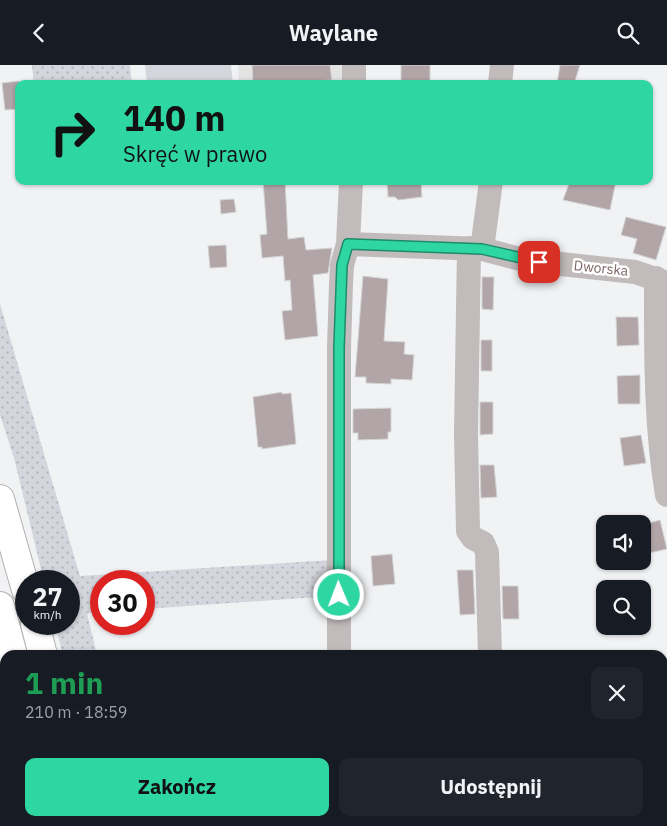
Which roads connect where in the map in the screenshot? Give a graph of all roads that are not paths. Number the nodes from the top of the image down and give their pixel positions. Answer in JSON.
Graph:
{"nodes":[{"id":1,"x":354,"y":65,"type":"edge"},
{"id":2,"x":502,"y":65,"type":"edge"},
{"id":3,"x":354,"y":80,"type":"edge"},
{"id":4,"x":500,"y":80,"type":"edge"},
{"id":5,"x":351,"y":185,"type":"edge"},
{"id":6,"x":490,"y":185,"type":"edge"},
{"id":7,"x":348,"y":244,"type":"junction"},
{"id":8,"x":476,"y":248,"type":"junction"},
{"id":9,"x":661,"y":281,"type":"edge"},
{"id":10,"x":667,"y":495,"type":"edge"},
{"id":11,"x":0,"y":499,"type":"edge"},
{"id":12,"x":20,"y":570,"type":"edge"},
{"id":13,"x":0,"y":607,"type":"edge"},
{"id":14,"x":38,"y":635,"type":"edge"},
{"id":15,"x":12,"y":650,"type":"edge"},
{"id":16,"x":42,"y":650,"type":"edge"},
{"id":17,"x":339,"y":650,"type":"edge"},
{"id":18,"x":490,"y":650,"type":"edge"}],
"edges":[{"from":1,"to":3,"type":"street"},
{"from":2,"to":4,"type":"street"},
{"from":5,"to":7,"type":"street"},
{"from":6,"to":8,"type":"street"},
{"from":7,"to":8,"type":"street","name":"Dworska"},
{"from":7,"to":17,"type":"street"},
{"from":8,"to":9,"type":"street","name":"Dworska"},
{"from":8,"to":18,"type":"street"},
{"from":9,"to":10,"type":"street"},
{"from":11,"to":12,"type":"highway"},
{"from":13,"to":15,"type":"highway"},
{"from":14,"to":16,"type":"highway"}]}
